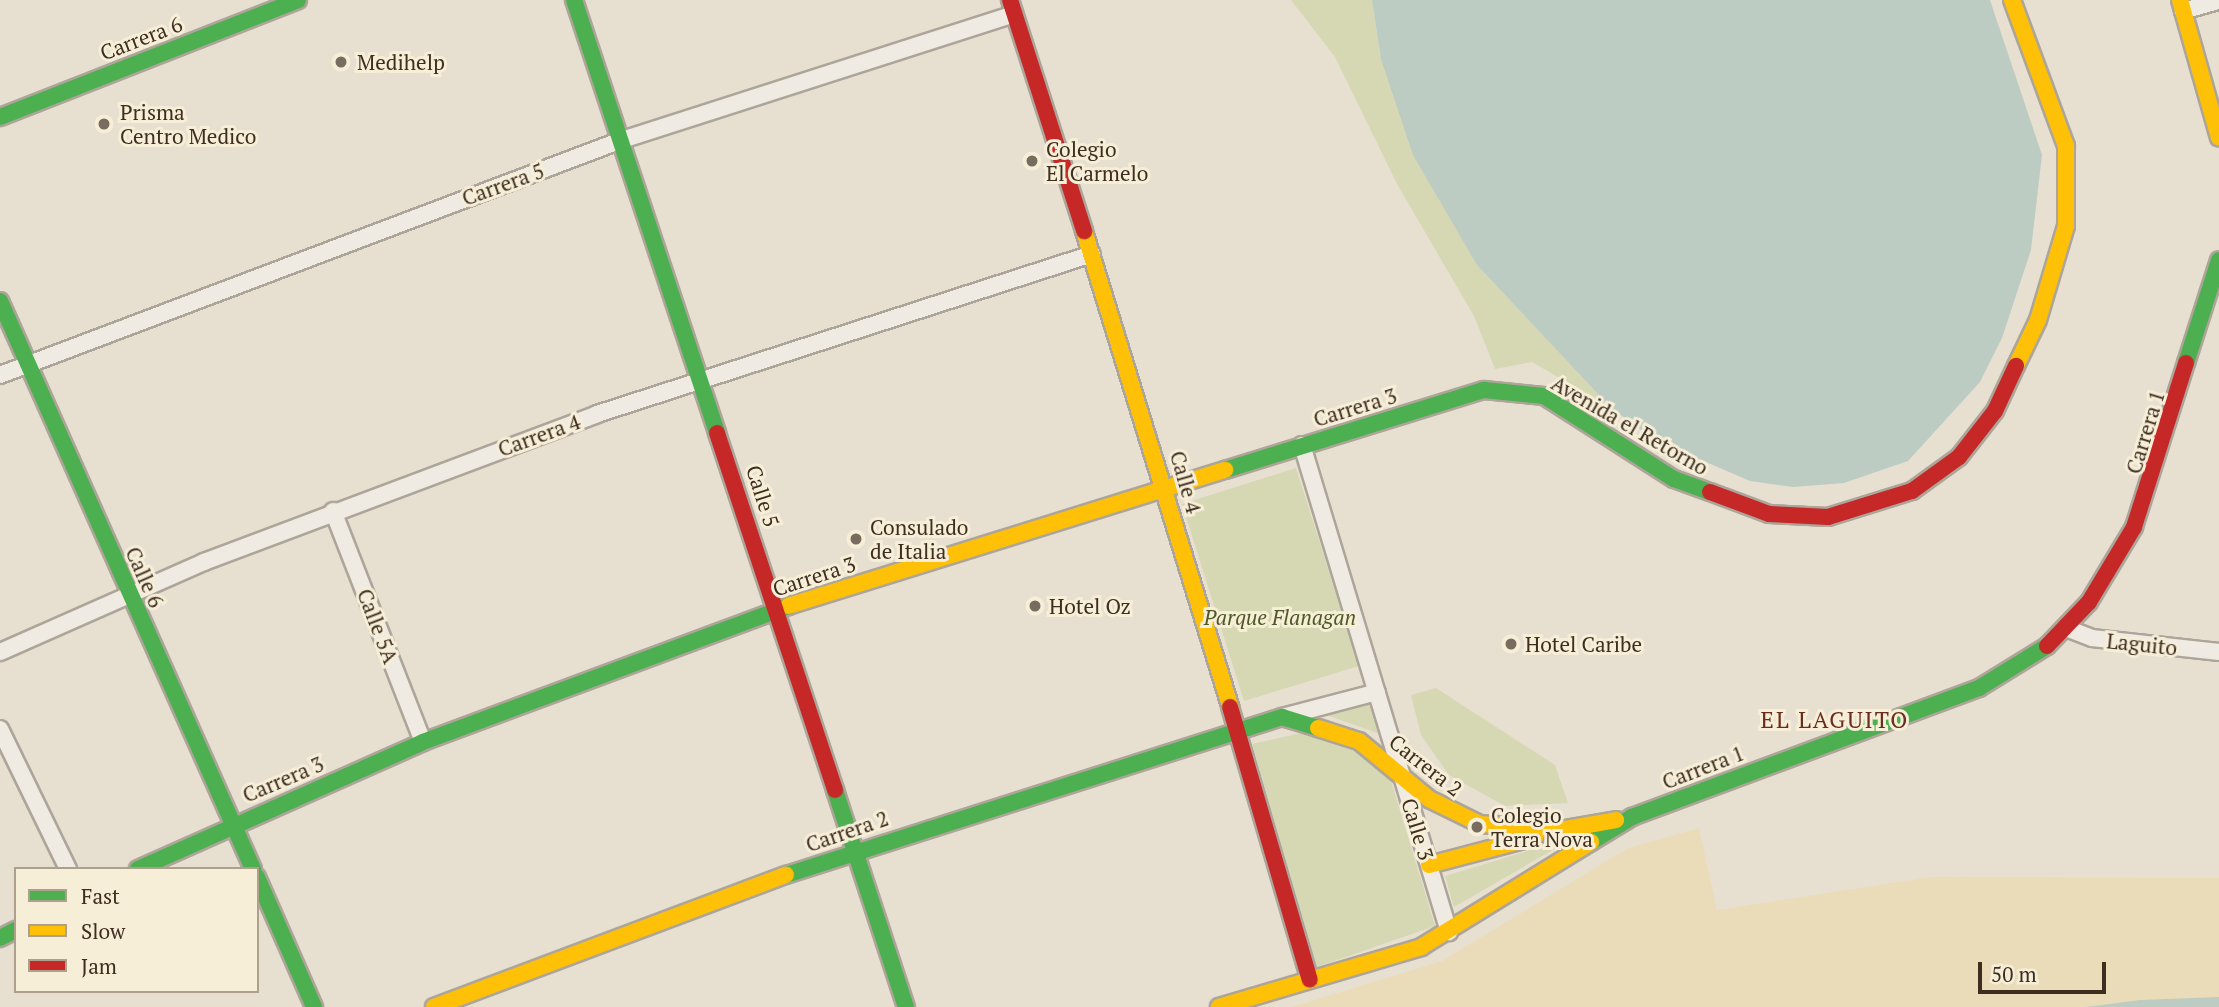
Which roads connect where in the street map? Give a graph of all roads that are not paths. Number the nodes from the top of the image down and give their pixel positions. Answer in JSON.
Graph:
{"nodes":[{"id":1,"x":574,"y":0,"type":"edge"},
{"id":2,"x":2012,"y":0,"type":"edge"},
{"id":3,"x":291,"y":1,"type":"edge"},
{"id":4,"x":2219,"y":1,"type":"edge"},
{"id":5,"x":2182,"y":5,"type":"edge"},
{"id":6,"x":1012,"y":7,"type":"edge"},
{"id":7,"x":1,"y":114,"type":"edge"},
{"id":8,"x":2219,"y":138,"type":"edge"},
{"id":9,"x":619,"y":141,"type":"junction"},
{"id":10,"x":1092,"y":254,"type":"junction"},
{"id":11,"x":2219,"y":260,"type":"edge"},
{"id":12,"x":0,"y":301,"type":"edge"},
{"id":13,"x":25,"y":362,"type":"junction"},
{"id":14,"x":0,"y":375,"type":"edge"},
{"id":15,"x":702,"y":376,"type":"junction"},
{"id":16,"x":1524,"y":390,"type":"joint"},
{"id":17,"x":1302,"y":445,"type":"junction"},
{"id":18,"x":1165,"y":486,"type":"junction"},
{"id":19,"x":333,"y":511,"type":"junction"},
{"id":20,"x":129,"y":592,"type":"junction"},
{"id":21,"x":779,"y":609,"type":"junction"},
{"id":22,"x":2066,"y":628,"type":"junction"},
{"id":23,"x":0,"y":652,"type":"edge"},
{"id":24,"x":2219,"y":652,"type":"edge"},
{"id":25,"x":1377,"y":692,"type":"junction"},
{"id":26,"x":1282,"y":717,"type":"junction"},
{"id":27,"x":0,"y":729,"type":"edge"},
{"id":28,"x":1236,"y":729,"type":"junction"},
{"id":29,"x":423,"y":742,"type":"junction"},
{"id":30,"x":1401,"y":775,"type":"junction"},
{"id":31,"x":1632,"y":817,"type":"junction"},
{"id":32,"x":234,"y":822,"type":"junction"},
{"id":33,"x":1560,"y":830,"type":"junction"},
{"id":34,"x":857,"y":848,"type":"junction"},
{"id":35,"x":1429,"y":865,"type":"junction"},
{"id":36,"x":67,"y":867,"type":"edge"},
{"id":37,"x":142,"y":867,"type":"edge"},
{"id":38,"x":252,"y":867,"type":"edge"},
{"id":39,"x":259,"y":882,"type":"edge"},
{"id":40,"x":1448,"y":932,"type":"junction"},
{"id":41,"x":1310,"y":980,"type":"junction"},
{"id":42,"x":314,"y":1007,"type":"edge"},
{"id":43,"x":434,"y":1007,"type":"edge"},
{"id":44,"x":906,"y":1007,"type":"edge"},
{"id":45,"x":1219,"y":1007,"type":"edge"}],
"edges":[{"from":1,"to":9,"type":"main road","name":"Calle 5"},
{"from":2,"to":16,"type":"main road","name":"Avenida el Retorno"},
{"from":3,"to":7,"type":"main road","name":"Carrera 6"},
{"from":4,"to":5,"type":"street"},
{"from":5,"to":8,"type":"main road"},
{"from":6,"to":9,"type":"street","name":"Carrera 5"},
{"from":6,"to":10,"type":"main road","name":"Calle 4"},
{"from":9,"to":13,"type":"street","name":"Carrera 5"},
{"from":9,"to":15,"type":"main road","name":"Calle 5"},
{"from":10,"to":15,"type":"street","name":"Carrera 4"},
{"from":10,"to":18,"type":"main road","name":"Calle 4"},
{"from":11,"to":22,"type":"main road","name":"Carrera 1"},
{"from":12,"to":13,"type":"main road","name":"Calle 6"},
{"from":13,"to":14,"type":"street","name":"Carrera 5"},
{"from":13,"to":20,"type":"main road","name":"Calle 6"},
{"from":15,"to":19,"type":"street","name":"Carrera 4"},
{"from":15,"to":21,"type":"main road","name":"Calle 5"},
{"from":16,"to":17,"type":"main road","name":"Carrera 3"},
{"from":17,"to":18,"type":"main road","name":"Carrera 3"},
{"from":17,"to":25,"type":"street","name":"Calle 3"},
{"from":18,"to":21,"type":"main road","name":"Carrera 3"},
{"from":18,"to":28,"type":"main road","name":"Calle 4"},
{"from":19,"to":20,"type":"street","name":"Carrera 4"},
{"from":19,"to":29,"type":"street","name":"Calle 5A"},
{"from":20,"to":23,"type":"street","name":"Carrera 4"},
{"from":20,"to":32,"type":"main road","name":"Calle 6"},
{"from":21,"to":29,"type":"main road","name":"Carrera 3"},
{"from":21,"to":34,"type":"main road","name":"Calle 5"},
{"from":22,"to":24,"type":"street","name":"Laguito"},
{"from":22,"to":31,"type":"main road","name":"Carrera 1"},
{"from":25,"to":26,"type":"street","name":"Carrera 2"},
{"from":25,"to":30,"type":"street","name":"Calle 3"},
{"from":26,"to":28,"type":"main road","name":"Carrera 2"},
{"from":26,"to":30,"type":"main road","name":"Carrera 2"},
{"from":27,"to":36,"type":"street"},
{"from":28,"to":34,"type":"main road","name":"Carrera 2"},
{"from":28,"to":41,"type":"main road","name":"Calle 4"},
{"from":29,"to":32,"type":"main road","name":"Carrera 3"},
{"from":30,"to":33,"type":"main road","name":"Carrera 2"},
{"from":30,"to":35,"type":"street","name":"Calle 3"},
{"from":31,"to":33,"type":"main road","name":"Carrera 2"},
{"from":31,"to":40,"type":"main road","name":"Carrera 1"},
{"from":32,"to":37,"type":"main road","name":"Carrera 3"},
{"from":32,"to":38,"type":"main road","name":"Calle 6"},
{"from":33,"to":35,"type":"main road"},
{"from":34,"to":43,"type":"main road","name":"Carrera 2"},
{"from":34,"to":44,"type":"main road","name":"Calle 5"},
{"from":35,"to":40,"type":"street","name":"Calle 3"},
{"from":39,"to":42,"type":"main road"},
{"from":40,"to":41,"type":"main road","name":"Carrera 1"},
{"from":41,"to":45,"type":"main road","name":"Carrera 1"}]}
